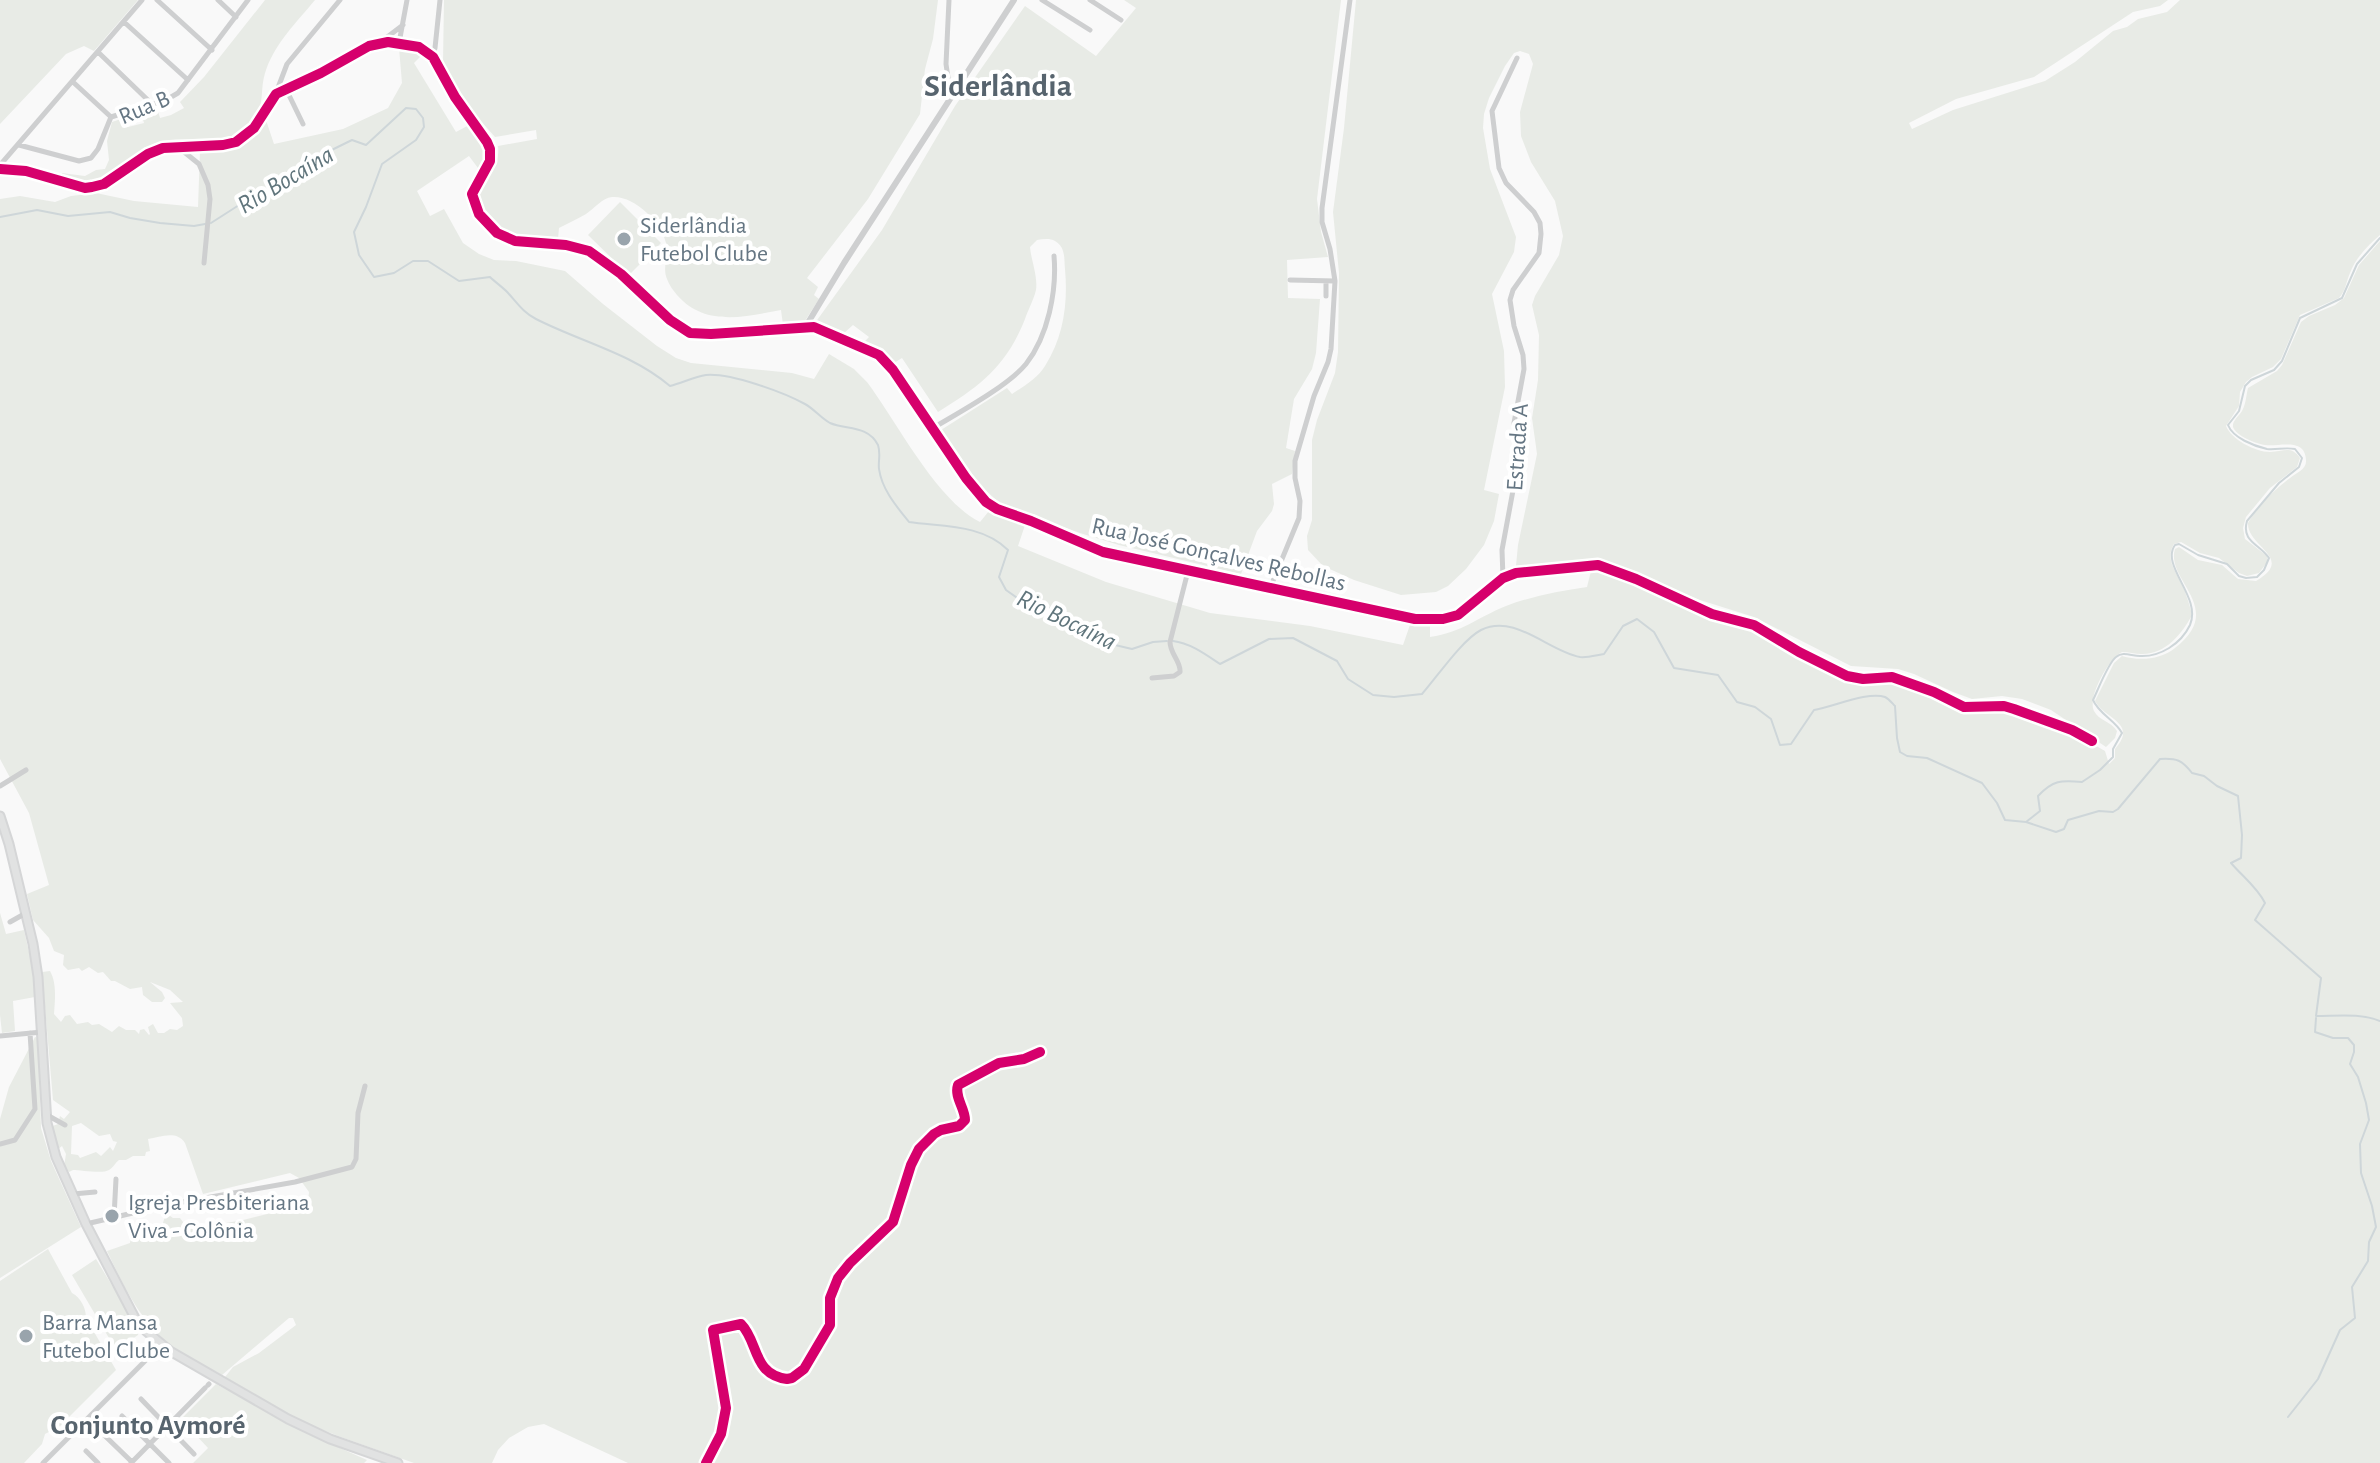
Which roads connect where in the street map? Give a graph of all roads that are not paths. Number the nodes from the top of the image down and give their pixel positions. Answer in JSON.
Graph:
{"nodes":[{"id":1,"x":142,"y":0,"type":"edge"},
{"id":2,"x":157,"y":0,"type":"edge"},
{"id":3,"x":218,"y":0,"type":"edge"},
{"id":4,"x":248,"y":0,"type":"edge"},
{"id":5,"x":340,"y":0,"type":"edge"},
{"id":6,"x":407,"y":0,"type":"edge"},
{"id":7,"x":440,"y":0,"type":"edge"},
{"id":8,"x":949,"y":0,"type":"edge"},
{"id":9,"x":1014,"y":0,"type":"edge"},
{"id":10,"x":1042,"y":0,"type":"edge"},
{"id":11,"x":1090,"y":0,"type":"edge"},
{"id":12,"x":1350,"y":0,"type":"edge"},
{"id":13,"x":236,"y":17,"type":"junction"},
{"id":14,"x":1121,"y":20,"type":"dead end"},
{"id":15,"x":124,"y":22,"type":"junction"},
{"id":16,"x":403,"y":24,"type":"junction"},
{"id":17,"x":1090,"y":30,"type":"dead end"},
{"id":18,"x":399,"y":43,"type":"junction"},
{"id":19,"x":376,"y":44,"type":"junction"},
{"id":20,"x":212,"y":50,"type":"junction"},
{"id":21,"x":98,"y":52,"type":"junction"},
{"id":22,"x":432,"y":56,"type":"junction"},
{"id":23,"x":1517,"y":58,"type":"dead end"},
{"id":24,"x":284,"y":73,"type":"junction"},
{"id":25,"x":188,"y":80,"type":"junction"},
{"id":26,"x":73,"y":82,"type":"junction"},
{"id":27,"x":295,"y":85,"type":"junction"},
{"id":28,"x":286,"y":89,"type":"junction"},
{"id":29,"x":276,"y":94,"type":"junction"},
{"id":30,"x":951,"y":99,"type":"junction"},
{"id":31,"x":153,"y":104,"type":"junction"},
{"id":32,"x":111,"y":117,"type":"junction"},
{"id":33,"x":303,"y":124,"type":"dead end"},
{"id":34,"x":19,"y":145,"type":"junction"},
{"id":35,"x":177,"y":147,"type":"junction"},
{"id":36,"x":0,"y":167,"type":"edge"},
{"id":37,"x":1054,"y":256,"type":"dead end"},
{"id":38,"x":204,"y":263,"type":"dead end"},
{"id":39,"x":1290,"y":280,"type":"dead end"},
{"id":40,"x":1326,"y":281,"type":"junction"},
{"id":41,"x":1335,"y":281,"type":"junction"},
{"id":42,"x":1326,"y":296,"type":"dead end"},
{"id":43,"x":806,"y":326,"type":"junction"},
{"id":44,"x":933,"y":428,"type":"junction"},
{"id":45,"x":1188,"y":571,"type":"junction"},
{"id":46,"x":1503,"y":578,"type":"junction"},
{"id":47,"x":1270,"y":588,"type":"junction"},
{"id":48,"x":1152,"y":678,"type":"dead end"},
{"id":49,"x":2092,"y":741,"type":"dead end"},
{"id":50,"x":26,"y":770,"type":"dead end"},
{"id":51,"x":0,"y":786,"type":"edge"},
{"id":52,"x":0,"y":816,"type":"edge"},
{"id":53,"x":27,"y":912,"type":"junction"},
{"id":54,"x":10,"y":922,"type":"dead end"},
{"id":55,"x":42,"y":1032,"type":"junction"},
{"id":56,"x":30,"y":1033,"type":"junction"},
{"id":57,"x":0,"y":1036,"type":"edge"},
{"id":58,"x":1040,"y":1052,"type":"dead end"},
{"id":59,"x":365,"y":1086,"type":"dead end"},
{"id":60,"x":46,"y":1114,"type":"junction"},
{"id":61,"x":65,"y":1125,"type":"dead end"},
{"id":62,"x":0,"y":1144,"type":"edge"},
{"id":63,"x":116,"y":1179,"type":"dead end"},
{"id":64,"x":95,"y":1192,"type":"dead end"},
{"id":65,"x":73,"y":1194,"type":"junction"},
{"id":66,"x":114,"y":1217,"type":"junction"},
{"id":67,"x":86,"y":1224,"type":"junction"},
{"id":68,"x":161,"y":1345,"type":"junction"},
{"id":69,"x":208,"y":1374,"type":"junction"},
{"id":70,"x":222,"y":1381,"type":"junction"},
{"id":71,"x":207,"y":1385,"type":"junction"},
{"id":72,"x":141,"y":1399,"type":"dead end"},
{"id":73,"x":122,"y":1416,"type":"dead end"},
{"id":74,"x":167,"y":1426,"type":"junction"},
{"id":75,"x":103,"y":1434,"type":"dead end"},
{"id":76,"x":150,"y":1444,"type":"junction"},
{"id":77,"x":86,"y":1451,"type":"dead end"},
{"id":78,"x":194,"y":1454,"type":"dead end"},
{"id":79,"x":382,"y":1460,"type":"edge"},
{"id":80,"x":43,"y":1463,"type":"edge"},
{"id":81,"x":98,"y":1463,"type":"edge"},
{"id":82,"x":132,"y":1463,"type":"edge"},
{"id":83,"x":169,"y":1463,"type":"edge"},
{"id":84,"x":398,"y":1463,"type":"edge"},
{"id":85,"x":706,"y":1463,"type":"edge"}],
"edges":[{"from":1,"to":15,"type":"street"},
{"from":2,"to":20,"type":"street"},
{"from":3,"to":13,"type":"street"},
{"from":4,"to":13,"type":"street","name":"Rua B"},
{"from":5,"to":24,"type":"street"},
{"from":6,"to":16,"type":"street"},
{"from":7,"to":22,"type":"street"},
{"from":8,"to":30,"type":"street"},
{"from":9,"to":30,"type":"street"},
{"from":10,"to":17,"type":"street"},
{"from":11,"to":14,"type":"street"},
{"from":12,"to":41,"type":"street"},
{"from":13,"to":20,"type":"street","name":"Rua B"},
{"from":15,"to":21,"type":"street"},
{"from":15,"to":25,"type":"street"},
{"from":16,"to":18,"type":"street"},
{"from":16,"to":19,"type":"street"},
{"from":18,"to":19,"type":"street"},
{"from":18,"to":22,"type":"street"},
{"from":19,"to":27,"type":"street"},
{"from":20,"to":25,"type":"street","name":"Rua B"},
{"from":21,"to":26,"type":"street"},
{"from":21,"to":31,"type":"street"},
{"from":22,"to":43,"type":"street","name":"Rua José Gonçalves Rebollas"},
{"from":23,"to":46,"type":"street","name":"Estrada A"},
{"from":24,"to":27,"type":"street"},
{"from":24,"to":29,"type":"street"},
{"from":25,"to":31,"type":"street","name":"Rua B"},
{"from":26,"to":32,"type":"street"},
{"from":26,"to":34,"type":"street"},
{"from":27,"to":28,"type":"street"},
{"from":28,"to":29,"type":"street"},
{"from":28,"to":33,"type":"street"},
{"from":29,"to":35,"type":"street"},
{"from":30,"to":43,"type":"street"},
{"from":31,"to":32,"type":"street","name":"Rua B"},
{"from":32,"to":34,"type":"street","name":"Rua B"},
{"from":34,"to":36,"type":"street"},
{"from":35,"to":36,"type":"street"},
{"from":35,"to":38,"type":"street"},
{"from":37,"to":44,"type":"street"},
{"from":39,"to":40,"type":"street"},
{"from":40,"to":41,"type":"street"},
{"from":40,"to":42,"type":"street"},
{"from":41,"to":47,"type":"street"},
{"from":43,"to":44,"type":"street","name":"Rua José Gonçalves Rebollas"},
{"from":44,"to":45,"type":"street","name":"Rua José Gonçalves Rebollas"},
{"from":45,"to":47,"type":"street","name":"Rua José Gonçalves Rebollas"},
{"from":45,"to":48,"type":"street"},
{"from":46,"to":47,"type":"street","name":"Rua José Gonçalves Rebollas"},
{"from":46,"to":49,"type":"street","name":"Rua José Gonçalves Rebollas"},
{"from":50,"to":51,"type":"street"},
{"from":52,"to":53,"type":"main road"},
{"from":53,"to":54,"type":"street"},
{"from":53,"to":55,"type":"main road"},
{"from":55,"to":56,"type":"street"},
{"from":55,"to":60,"type":"main road"},
{"from":56,"to":57,"type":"street"},
{"from":56,"to":62,"type":"street"},
{"from":58,"to":85,"type":"street"},
{"from":59,"to":66,"type":"street"},
{"from":60,"to":61,"type":"street"},
{"from":60,"to":65,"type":"main road"},
{"from":63,"to":66,"type":"street"},
{"from":64,"to":65,"type":"street"},
{"from":65,"to":67,"type":"main road"},
{"from":66,"to":67,"type":"street"},
{"from":67,"to":68,"type":"main road"},
{"from":68,"to":69,"type":"main road"},
{"from":68,"to":80,"type":"street"},
{"from":69,"to":70,"type":"main road"},
{"from":69,"to":71,"type":"street"},
{"from":70,"to":71,"type":"street"},
{"from":70,"to":79,"type":"main road"},
{"from":71,"to":74,"type":"street"},
{"from":72,"to":74,"type":"street"},
{"from":73,"to":76,"type":"street"},
{"from":74,"to":76,"type":"street"},
{"from":74,"to":78,"type":"street"},
{"from":75,"to":82,"type":"street"},
{"from":76,"to":82,"type":"street"},
{"from":76,"to":83,"type":"street"},
{"from":77,"to":81,"type":"street"},
{"from":79,"to":84,"type":"main road"}]}
